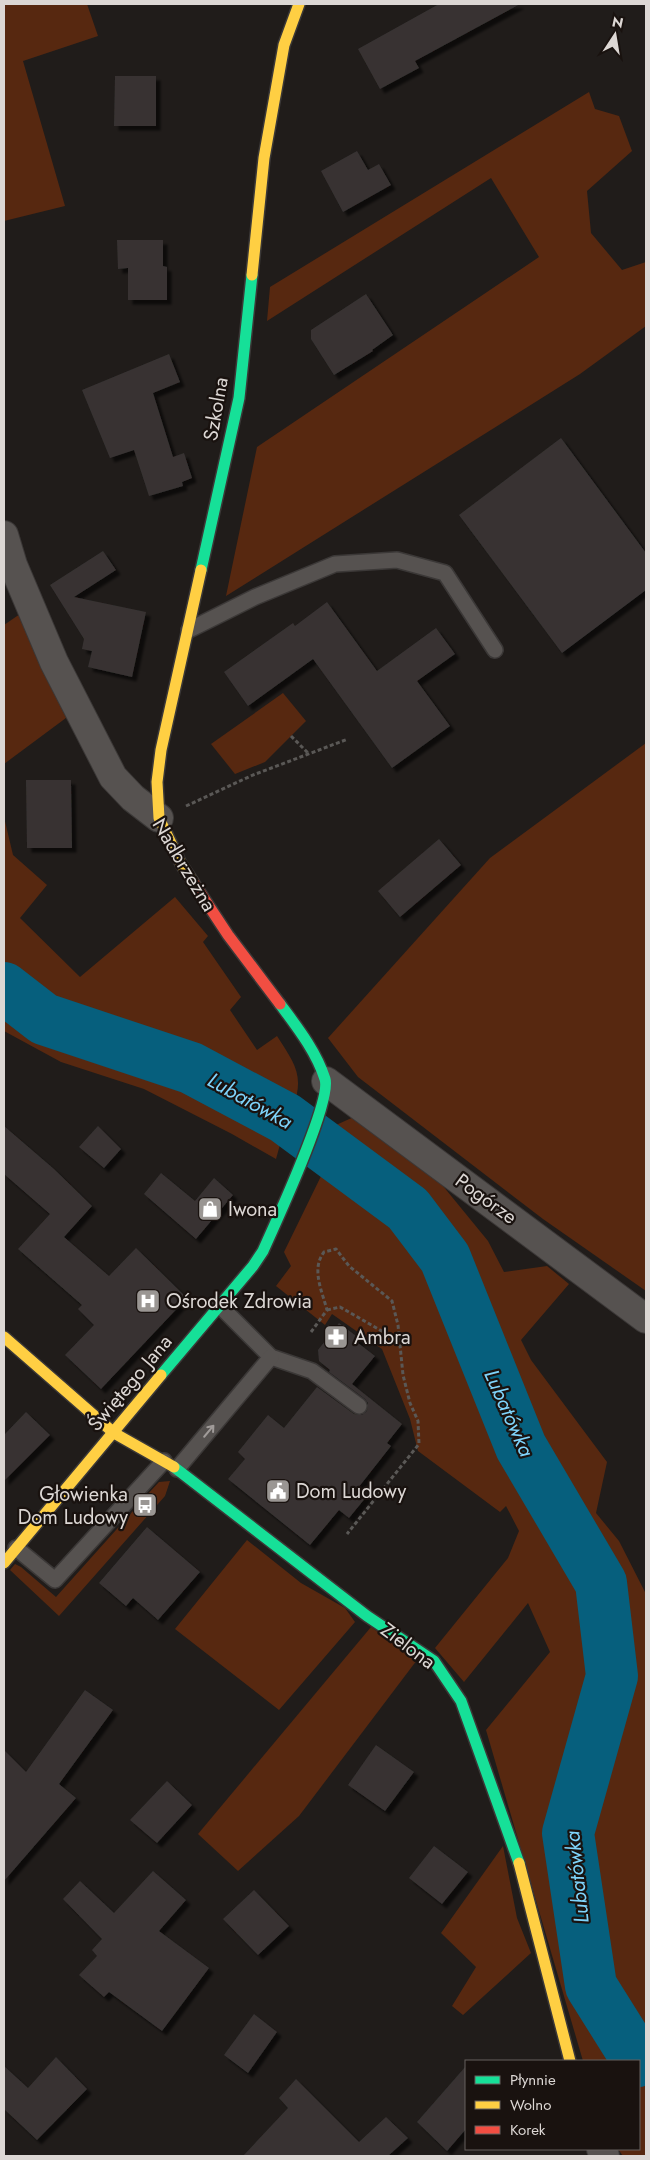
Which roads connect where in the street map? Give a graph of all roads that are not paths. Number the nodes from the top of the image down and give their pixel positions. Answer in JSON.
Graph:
{"nodes":[{"id":1,"x":299,"y":4,"type":"edge"},
{"id":2,"x":4,"y":535,"type":"edge"},
{"id":3,"x":189,"y":630,"type":"junction"},
{"id":4,"x":495,"y":650,"type":"dead end"},
{"id":5,"x":160,"y":818,"type":"junction"},
{"id":6,"x":326,"y":1081,"type":"junction"},
{"id":7,"x":220,"y":1306,"type":"junction"},
{"id":8,"x":646,"y":1319,"type":"edge"},
{"id":9,"x":4,"y":1337,"type":"edge"},
{"id":10,"x":271,"y":1357,"type":"junction"},
{"id":11,"x":360,"y":1406,"type":"dead end"},
{"id":12,"x":114,"y":1432,"type":"junction"},
{"id":13,"x":171,"y":1465,"type":"junction"},
{"id":14,"x":16,"y":1548,"type":"junction"},
{"id":15,"x":4,"y":1563,"type":"edge"},
{"id":16,"x":570,"y":2060,"type":"edge"}],
"edges":[{"from":1,"to":3,"type":"street","name":"Szkolna"},
{"from":2,"to":5,"type":"street","name":"Nadbrzeżna"},
{"from":3,"to":4,"type":"lane"},
{"from":3,"to":5,"type":"street","name":"Szkolna"},
{"from":5,"to":6,"type":"street","name":"Nadbrzeżna"},
{"from":6,"to":7,"type":"street","name":"Świętego Jana"},
{"from":6,"to":8,"type":"street","name":"Pogórze"},
{"from":7,"to":10,"type":"lane"},
{"from":7,"to":12,"type":"street","name":"Świętego Jana"},
{"from":9,"to":12,"type":"street","name":"Zielona"},
{"from":10,"to":11,"type":"lane"},
{"from":13,"to":10,"type":"lane","one_way":true},
{"from":12,"to":13,"type":"street","name":"Zielona"},
{"from":12,"to":14,"type":"street","name":"Świętego Jana"},
{"from":13,"to":14,"type":"lane"},
{"from":13,"to":16,"type":"street","name":"Zielona"},
{"from":14,"to":15,"type":"street","name":"Świętego Jana"}]}
